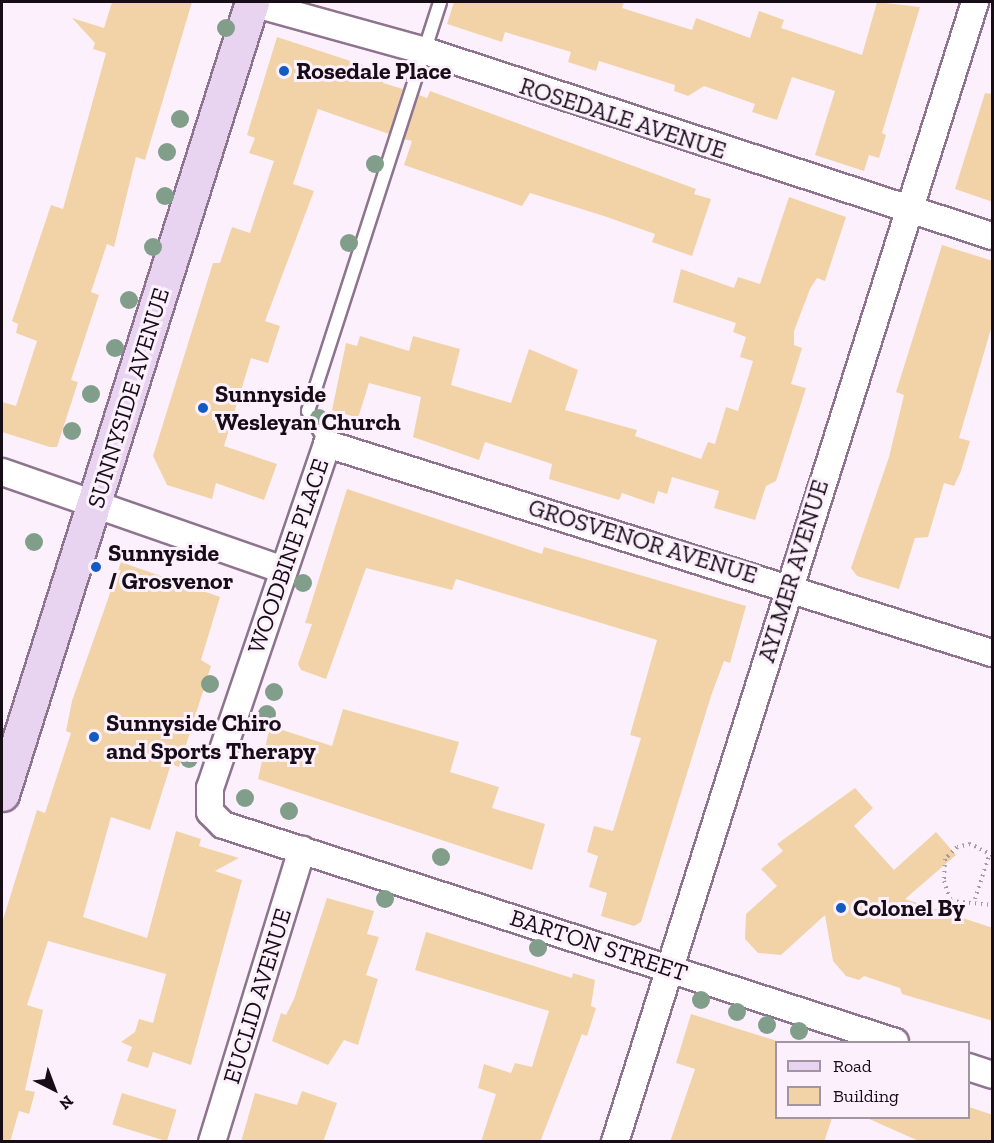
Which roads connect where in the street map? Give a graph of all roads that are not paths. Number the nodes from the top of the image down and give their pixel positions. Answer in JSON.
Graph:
{"nodes":[{"id":1,"x":252,"y":2,"type":"edge"},
{"id":2,"x":440,"y":2,"type":"edge"},
{"id":3,"x":975,"y":2,"type":"edge"},
{"id":4,"x":424,"y":51,"type":"junction"},
{"id":5,"x":908,"y":211,"type":"junction"},
{"id":6,"x":993,"y":236,"type":"edge"},
{"id":7,"x":327,"y":444,"type":"junction"},
{"id":8,"x":2,"y":472,"type":"edge"},
{"id":9,"x":95,"y":502,"type":"junction"},
{"id":10,"x":283,"y":570,"type":"junction"},
{"id":11,"x":787,"y":586,"type":"junction"},
{"id":12,"x":993,"y":653,"type":"edge"},
{"id":13,"x":2,"y":794,"type":"edge"},
{"id":14,"x":302,"y":850,"type":"junction"},
{"id":15,"x":670,"y":968,"type":"junction"},
{"id":16,"x":892,"y":1041,"type":"edge"},
{"id":17,"x":970,"y":1067,"type":"edge"},
{"id":18,"x":993,"y":1075,"type":"edge"},
{"id":19,"x":212,"y":1142,"type":"edge"},
{"id":20,"x":615,"y":1142,"type":"edge"}],
"edges":[{"from":1,"to":4,"type":"street","name":"ROSEDALE AVENUE"},
{"from":1,"to":9,"type":"street","name":"SUNNYSIDE AVENUE"},
{"from":2,"to":4,"type":"lane","name":"WOODBINE PLACE"},
{"from":3,"to":5,"type":"street","name":"AYLMER AVENUE"},
{"from":4,"to":5,"type":"street","name":"ROSEDALE AVENUE"},
{"from":4,"to":7,"type":"lane","name":"WOODBINE PLACE"},
{"from":5,"to":6,"type":"street","name":"ROSEDALE AVENUE"},
{"from":5,"to":11,"type":"street","name":"AYLMER AVENUE"},
{"from":7,"to":10,"type":"street","name":"WOODBINE PLACE"},
{"from":7,"to":11,"type":"street","name":"GROSVENOR AVENUE"},
{"from":8,"to":9,"type":"street"},
{"from":9,"to":10,"type":"street"},
{"from":9,"to":13,"type":"street","name":"SUNNYSIDE AVENUE"},
{"from":10,"to":14,"type":"street","name":"WOODBINE PLACE"},
{"from":11,"to":12,"type":"street","name":"GROSVENOR AVENUE"},
{"from":11,"to":15,"type":"street","name":"AYLMER AVENUE"},
{"from":14,"to":15,"type":"street","name":"BARTON STREET"},
{"from":14,"to":19,"type":"street","name":"EUCLID AVENUE"},
{"from":15,"to":16,"type":"street","name":"BARTON STREET"},
{"from":15,"to":20,"type":"street","name":"AYLMER AVENUE"},
{"from":17,"to":18,"type":"street"}]}
